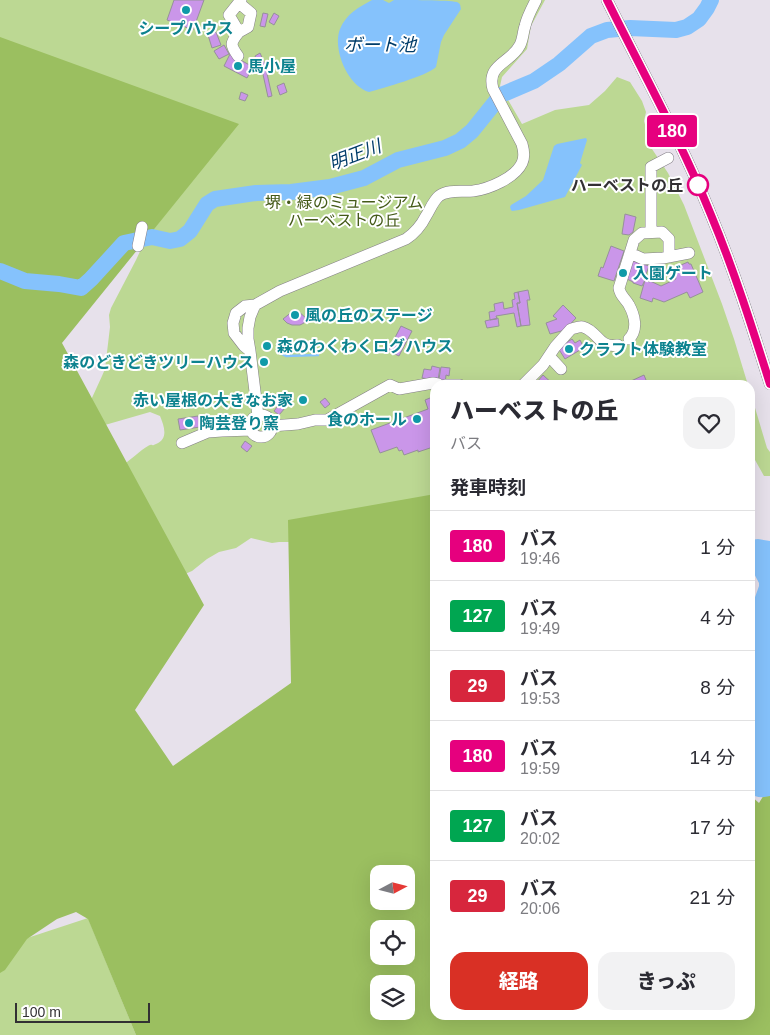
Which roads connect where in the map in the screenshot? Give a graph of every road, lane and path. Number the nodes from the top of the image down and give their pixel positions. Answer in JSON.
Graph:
{"nodes":[{"id":1,"x":536,"y":0,"type":"edge"},
{"id":2,"x":240,"y":2,"type":"edge"},
{"id":3,"x":608,"y":2,"type":"edge"},
{"id":4,"x":238,"y":56,"type":"dead end"},
{"id":5,"x":668,"y":158,"type":"dead end"},
{"id":6,"x":142,"y":227,"type":"dead end"},
{"id":7,"x":651,"y":232,"type":"junction"},
{"id":8,"x":138,"y":246,"type":"dead end"},
{"id":9,"x":630,"y":253,"type":"junction"},
{"id":10,"x":689,"y":253,"type":"dead end"},
{"id":11,"x":669,"y":257,"type":"junction"},
{"id":12,"x":629,"y":339,"type":"dead end"},
{"id":13,"x":618,"y":345,"type":"dead end"},
{"id":14,"x":549,"y":356,"type":"junction"},
{"id":15,"x":561,"y":369,"type":"dead end"},
{"id":16,"x":528,"y":380,"type":"edge"},
{"id":17,"x":430,"y":384,"type":"edge"},
{"id":18,"x":770,"y":384,"type":"edge"},
{"id":19,"x":258,"y":416,"type":"junction"},
{"id":20,"x":271,"y":426,"type":"junction"},
{"id":21,"x":251,"y":430,"type":"junction"},
{"id":22,"x":182,"y":443,"type":"dead end"}],
"edges":[{"from":1,"to":19,"type":"street"},
{"from":2,"to":4,"type":"street"},
{"from":3,"to":18,"type":"street"},
{"from":5,"to":7,"type":"street"},
{"from":6,"to":8,"type":"street"},
{"from":7,"to":9,"type":"street"},
{"from":7,"to":11,"type":"street"},
{"from":9,"to":11,"type":"street"},
{"from":9,"to":12,"type":"street"},
{"from":10,"to":11,"type":"street"},
{"from":13,"to":14,"type":"street"},
{"from":14,"to":15,"type":"street"},
{"from":14,"to":16,"type":"street"},
{"from":17,"to":20,"type":"street"},
{"from":19,"to":20,"type":"street"},
{"from":19,"to":21,"type":"street"},
{"from":20,"to":21,"type":"street"},
{"from":21,"to":22,"type":"street"}]}
